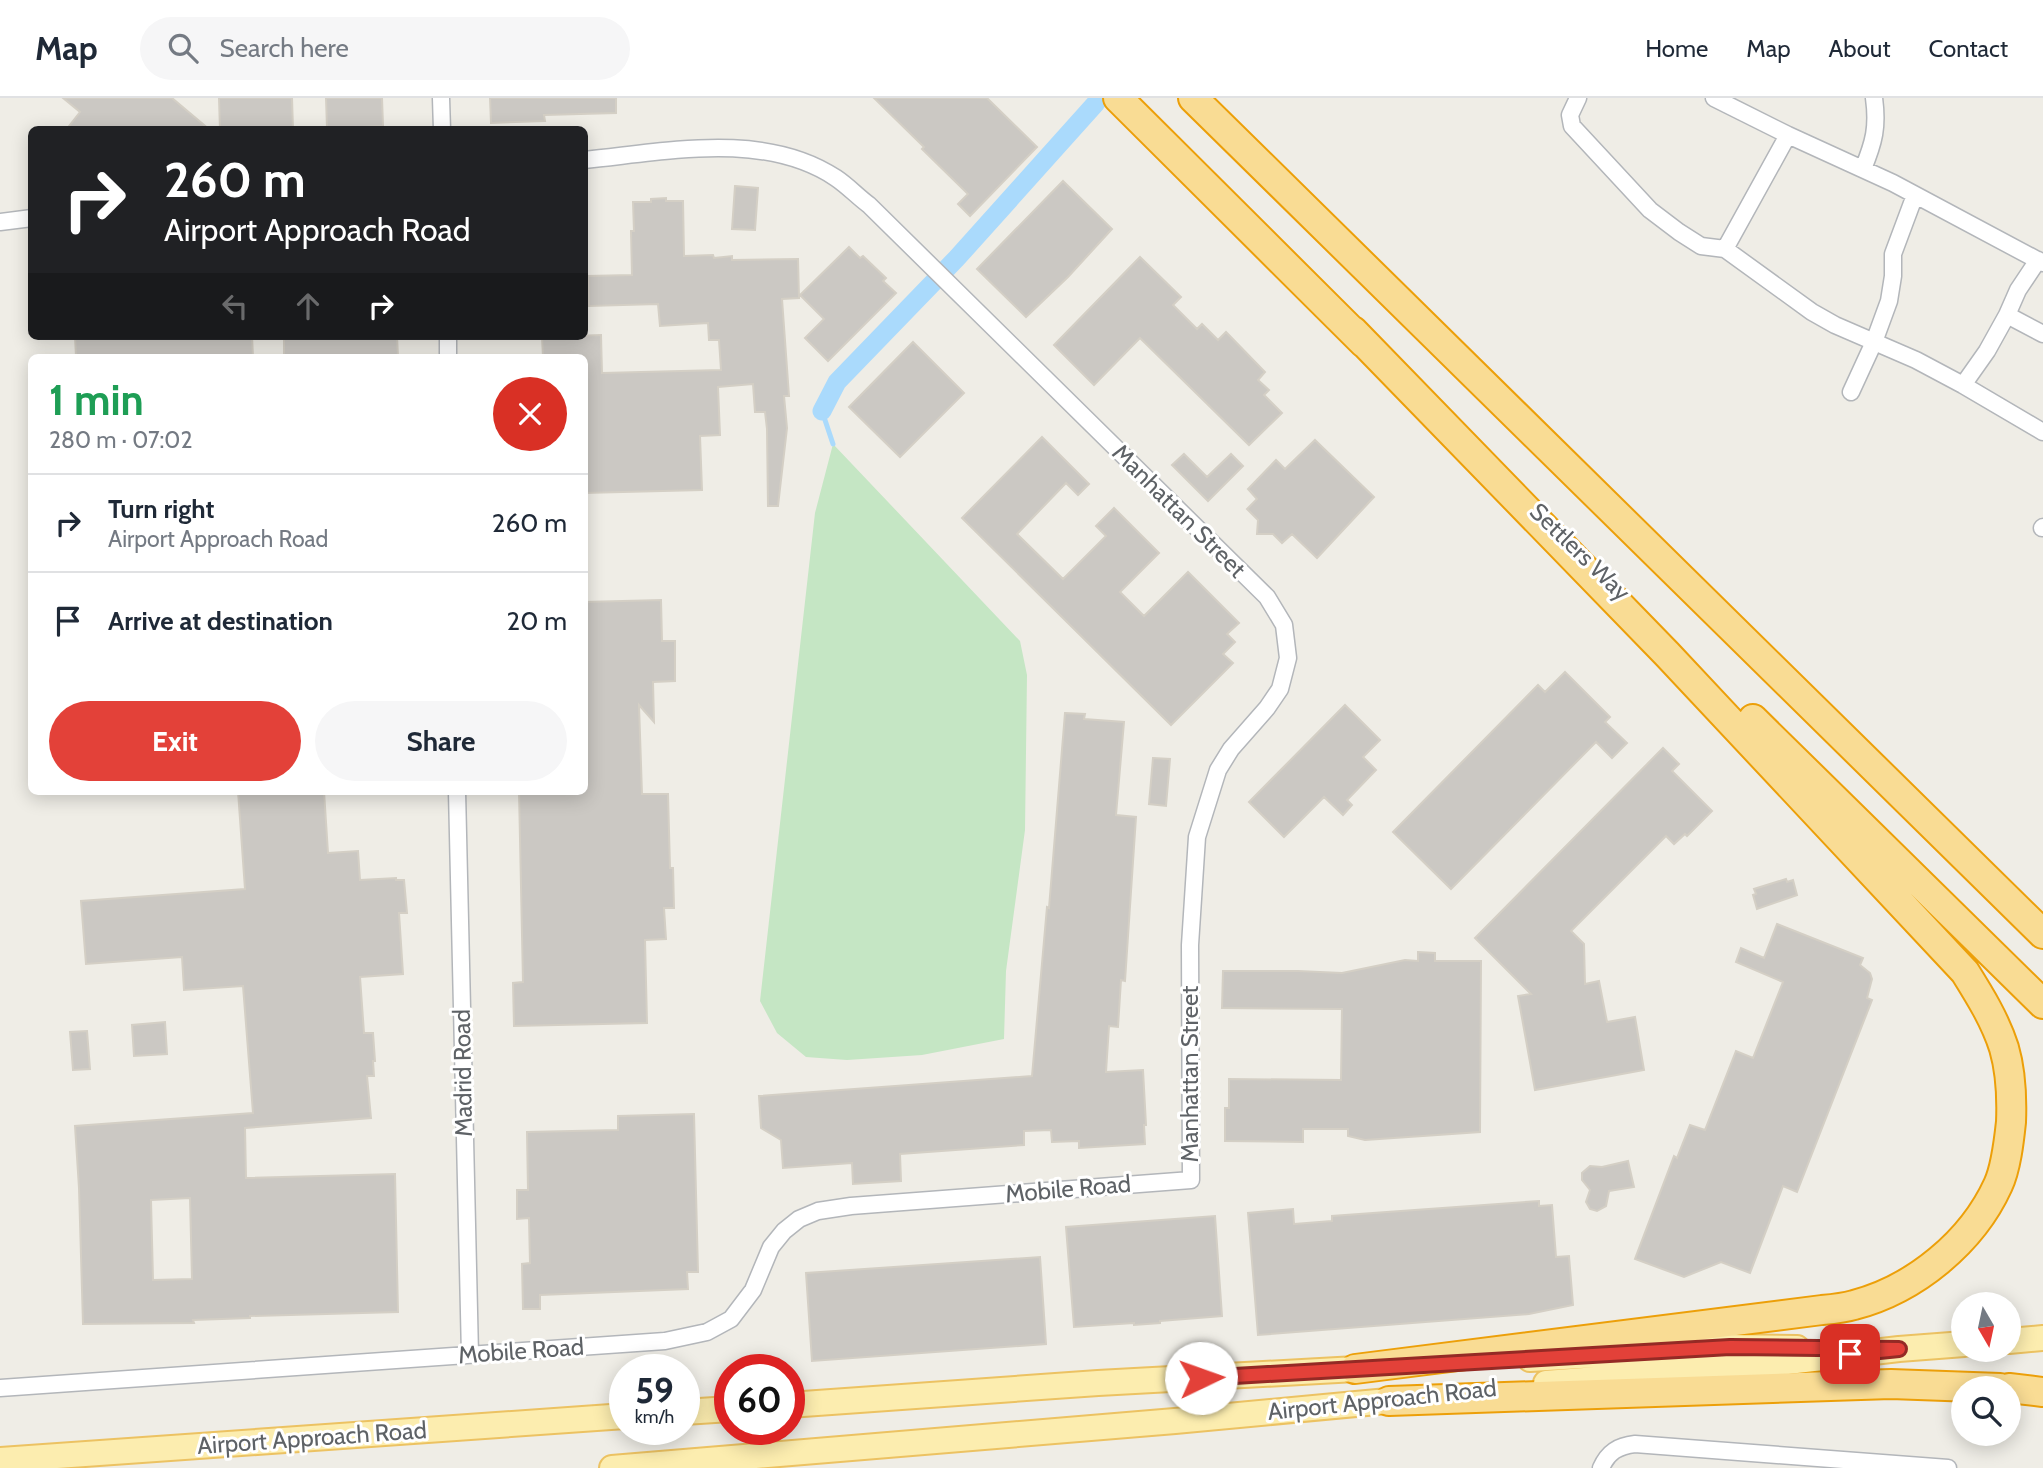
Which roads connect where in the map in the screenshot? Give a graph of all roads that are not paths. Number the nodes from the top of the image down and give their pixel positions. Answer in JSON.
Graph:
{"nodes":[{"id":1,"x":441,"y":98,"type":"edge"},
{"id":2,"x":1118,"y":98,"type":"edge"},
{"id":3,"x":1193,"y":98,"type":"edge"},
{"id":4,"x":1578,"y":98,"type":"edge"},
{"id":5,"x":1714,"y":98,"type":"edge"},
{"id":6,"x":1874,"y":98,"type":"edge"},
{"id":7,"x":442,"y":126,"type":"edge"},
{"id":8,"x":1788,"y":135,"type":"junction"},
{"id":9,"x":588,"y":160,"type":"edge"},
{"id":10,"x":1863,"y":169,"type":"junction"},
{"id":11,"x":1915,"y":195,"type":"junction"},
{"id":12,"x":28,"y":218,"type":"edge"},
{"id":13,"x":0,"y":222,"type":"edge"},
{"id":14,"x":1725,"y":249,"type":"junction"},
{"id":15,"x":2041,"y":261,"type":"edge"},
{"id":16,"x":2007,"y":315,"type":"junction"},
{"id":17,"x":1353,"y":331,"type":"junction"},
{"id":18,"x":2043,"y":334,"type":"edge"},
{"id":19,"x":1874,"y":342,"type":"junction"},
{"id":20,"x":1963,"y":385,"type":"junction"},
{"id":21,"x":1851,"y":391,"type":"dead end"},
{"id":22,"x":2043,"y":432,"type":"edge"},
{"id":23,"x":457,"y":795,"type":"edge"},
{"id":24,"x":2043,"y":934,"type":"edge"},
{"id":25,"x":2043,"y":1004,"type":"edge"},
{"id":26,"x":1191,"y":1180,"type":"joint"},
{"id":27,"x":2043,"y":1338,"type":"edge"},
{"id":28,"x":2021,"y":1340,"type":"edge"},
{"id":29,"x":1951,"y":1345,"type":"edge"},
{"id":30,"x":1899,"y":1349,"type":"junction"},
{"id":31,"x":470,"y":1355,"type":"junction"},
{"id":32,"x":1355,"y":1369,"type":"junction"},
{"id":33,"x":1951,"y":1386,"type":"edge"},
{"id":34,"x":0,"y":1388,"type":"edge"},
{"id":35,"x":2021,"y":1389,"type":"edge"},
{"id":36,"x":2043,"y":1392,"type":"edge"},
{"id":37,"x":1390,"y":1401,"type":"junction"},
{"id":38,"x":805,"y":1404,"type":"edge"},
{"id":39,"x":609,"y":1417,"type":"edge"},
{"id":40,"x":0,"y":1460,"type":"edge"},
{"id":41,"x":612,"y":1468,"type":"edge"},
{"id":42,"x":1601,"y":1468,"type":"edge"},
{"id":43,"x":1948,"y":1468,"type":"edge"}],
"edges":[{"from":1,"to":7,"type":"street"},
{"from":2,"to":17,"type":"highway","name":"Settlers Way"},
{"from":3,"to":24,"type":"highway"},
{"from":4,"to":14,"type":"street"},
{"from":5,"to":8,"type":"street"},
{"from":6,"to":10,"type":"street"},
{"from":8,"to":10,"type":"street"},
{"from":8,"to":14,"type":"street"},
{"from":9,"to":26,"type":"street","name":"Manhattan Street"},
{"from":10,"to":11,"type":"street"},
{"from":11,"to":15,"type":"street"},
{"from":11,"to":19,"type":"street"},
{"from":12,"to":13,"type":"street"},
{"from":14,"to":19,"type":"street"},
{"from":15,"to":16,"type":"street"},
{"from":16,"to":18,"type":"street"},
{"from":16,"to":20,"type":"street"},
{"from":17,"to":25,"type":"highway","name":"Settlers Way"},
{"from":17,"to":32,"type":"highway"},
{"from":19,"to":20,"type":"street"},
{"from":19,"to":21,"type":"street"},
{"from":20,"to":22,"type":"street"},
{"from":23,"to":31,"type":"street","name":"Madrid Road"},
{"from":26,"to":31,"type":"street","name":"Mobile Road"},
{"from":27,"to":28,"type":"main road"},
{"from":29,"to":30,"type":"main road","name":"Airport Approach Road"},
{"from":30,"to":32,"type":"main road","name":"Airport Approach Road"},
{"from":30,"to":37,"type":"main road","name":"Airport Approach Road"},
{"from":31,"to":34,"type":"street","name":"Mobile Road"},
{"from":32,"to":38,"type":"main road","name":"Airport Approach Road"},
{"from":33,"to":37,"type":"highway"},
{"from":35,"to":36,"type":"highway"},
{"from":37,"to":41,"type":"main road","name":"Airport Approach Road"},
{"from":39,"to":40,"type":"main road","name":"Airport Approach Road"},
{"from":42,"to":43,"type":"street"}]}
